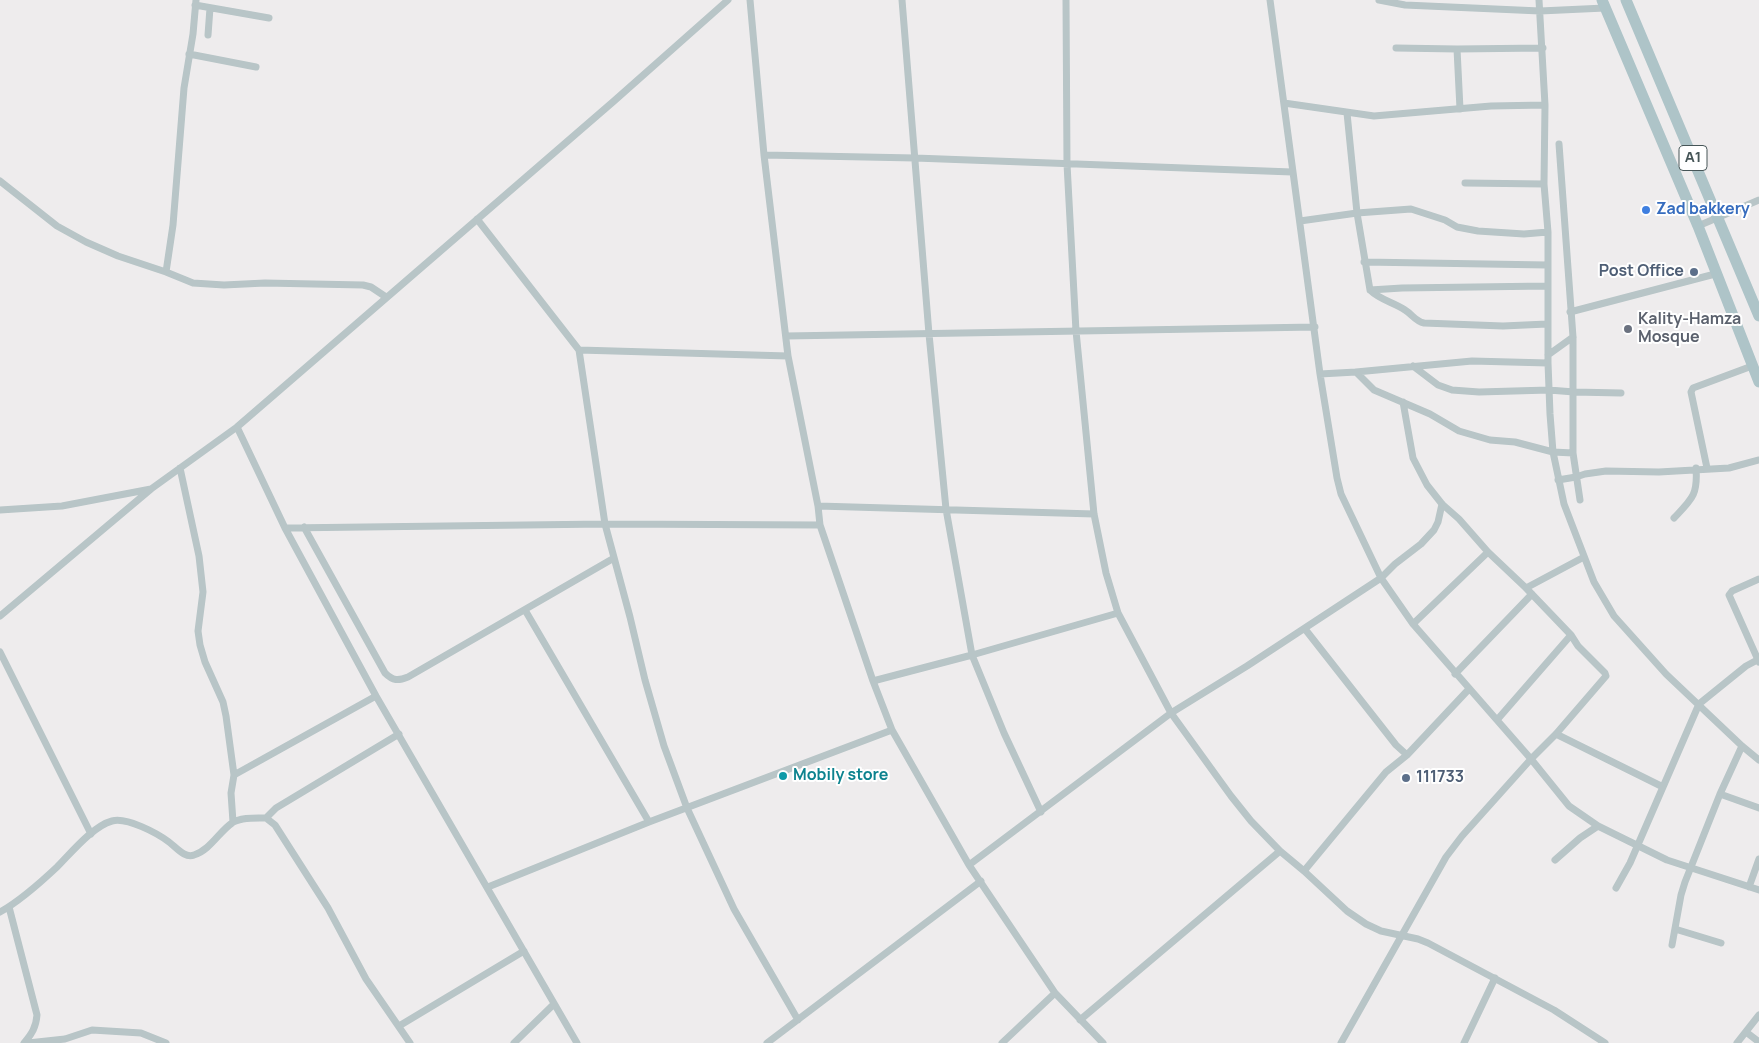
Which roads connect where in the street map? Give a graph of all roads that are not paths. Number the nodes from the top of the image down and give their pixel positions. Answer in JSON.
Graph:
{"nodes":[{"id":1,"x":728,"y":0,"type":"edge"},
{"id":2,"x":750,"y":0,"type":"edge"},
{"id":3,"x":902,"y":0,"type":"edge"},
{"id":4,"x":1066,"y":0,"type":"edge"},
{"id":5,"x":1270,"y":0,"type":"edge"},
{"id":6,"x":1379,"y":0,"type":"edge"},
{"id":7,"x":1539,"y":0,"type":"edge"},
{"id":8,"x":1626,"y":0,"type":"edge"},
{"id":9,"x":196,"y":3,"type":"edge"},
{"id":10,"x":1603,"y":4,"type":"edge"},
{"id":11,"x":210,"y":8,"type":"junction"},
{"id":12,"x":1540,"y":12,"type":"junction"},
{"id":13,"x":270,"y":18,"type":"dead end"},
{"id":14,"x":208,"y":36,"type":"dead end"},
{"id":15,"x":1396,"y":48,"type":"dead end"},
{"id":16,"x":1543,"y":48,"type":"junction"},
{"id":17,"x":1457,"y":50,"type":"junction"},
{"id":18,"x":189,"y":54,"type":"junction"},
{"id":19,"x":256,"y":67,"type":"dead end"},
{"id":20,"x":1284,"y":103,"type":"junction"},
{"id":21,"x":1545,"y":105,"type":"junction"},
{"id":22,"x":1460,"y":109,"type":"junction"},
{"id":23,"x":1347,"y":113,"type":"junction"},
{"id":24,"x":1559,"y":144,"type":"dead end"},
{"id":25,"x":764,"y":155,"type":"junction"},
{"id":26,"x":915,"y":158,"type":"junction"},
{"id":27,"x":1068,"y":164,"type":"junction"},
{"id":28,"x":1292,"y":172,"type":"junction"},
{"id":29,"x":0,"y":182,"type":"edge"},
{"id":30,"x":1465,"y":182,"type":"dead end"},
{"id":31,"x":1544,"y":184,"type":"junction"},
{"id":32,"x":1759,"y":200,"type":"edge"},
{"id":33,"x":1356,"y":213,"type":"junction"},
{"id":34,"x":1718,"y":216,"type":"junction"},
{"id":35,"x":477,"y":219,"type":"junction"},
{"id":36,"x":1300,"y":220,"type":"junction"},
{"id":37,"x":1698,"y":226,"type":"junction"},
{"id":38,"x":1548,"y":232,"type":"junction"},
{"id":39,"x":1364,"y":262,"type":"junction"},
{"id":40,"x":1547,"y":265,"type":"junction"},
{"id":41,"x":166,"y":272,"type":"junction"},
{"id":42,"x":1715,"y":274,"type":"junction"},
{"id":43,"x":1547,"y":286,"type":"junction"},
{"id":44,"x":1370,"y":290,"type":"junction"},
{"id":45,"x":386,"y":297,"type":"junction"},
{"id":46,"x":1570,"y":312,"type":"junction"},
{"id":47,"x":1759,"y":316,"type":"edge"},
{"id":48,"x":1547,"y":324,"type":"junction"},
{"id":49,"x":1315,"y":327,"type":"junction"},
{"id":50,"x":1076,"y":331,"type":"junction"},
{"id":51,"x":929,"y":334,"type":"junction"},
{"id":52,"x":786,"y":336,"type":"junction"},
{"id":53,"x":1573,"y":338,"type":"junction"},
{"id":54,"x":579,"y":350,"type":"junction"},
{"id":55,"x":1548,"y":354,"type":"junction"},
{"id":56,"x":788,"y":356,"type":"junction"},
{"id":57,"x":1548,"y":363,"type":"junction"},
{"id":58,"x":1413,"y":366,"type":"junction"},
{"id":59,"x":1752,"y":366,"type":"junction"},
{"id":60,"x":1356,"y":372,"type":"junction"},
{"id":61,"x":1320,"y":374,"type":"junction"},
{"id":62,"x":1759,"y":382,"type":"edge"},
{"id":63,"x":1549,"y":390,"type":"junction"},
{"id":64,"x":1574,"y":392,"type":"junction"},
{"id":65,"x":1621,"y":393,"type":"dead end"},
{"id":66,"x":1403,"y":402,"type":"junction"},
{"id":67,"x":237,"y":427,"type":"junction"},
{"id":68,"x":1553,"y":452,"type":"junction"},
{"id":69,"x":1573,"y":453,"type":"junction"},
{"id":70,"x":1759,"y":460,"type":"edge"},
{"id":71,"x":180,"y":468,"type":"junction"},
{"id":72,"x":1696,"y":468,"type":"junction"},
{"id":73,"x":1707,"y":468,"type":"junction"},
{"id":74,"x":1576,"y":477,"type":"junction"},
{"id":75,"x":1558,"y":480,"type":"junction"},
{"id":76,"x":151,"y":489,"type":"junction"},
{"id":77,"x":1580,"y":500,"type":"dead end"},
{"id":78,"x":1442,"y":504,"type":"junction"},
{"id":79,"x":818,"y":506,"type":"junction"},
{"id":80,"x":946,"y":509,"type":"junction"},
{"id":81,"x":0,"y":510,"type":"edge"},
{"id":82,"x":1094,"y":514,"type":"junction"},
{"id":83,"x":1674,"y":518,"type":"dead end"},
{"id":84,"x":605,"y":524,"type":"junction"},
{"id":85,"x":820,"y":525,"type":"junction"},
{"id":86,"x":285,"y":528,"type":"junction"},
{"id":87,"x":304,"y":528,"type":"junction"},
{"id":88,"x":1488,"y":552,"type":"junction"},
{"id":89,"x":1584,"y":557,"type":"junction"},
{"id":90,"x":614,"y":558,"type":"junction"},
{"id":91,"x":1381,"y":578,"type":"junction"},
{"id":92,"x":1759,"y":579,"type":"edge"},
{"id":93,"x":1526,"y":588,"type":"junction"},
{"id":94,"x":1532,"y":594,"type":"junction"},
{"id":95,"x":525,"y":610,"type":"junction"},
{"id":96,"x":1118,"y":612,"type":"junction"},
{"id":97,"x":0,"y":616,"type":"edge"},
{"id":98,"x":1413,"y":624,"type":"junction"},
{"id":99,"x":1305,"y":629,"type":"junction"},
{"id":100,"x":1571,"y":635,"type":"junction"},
{"id":101,"x":0,"y":652,"type":"edge"},
{"id":102,"x":972,"y":655,"type":"junction"},
{"id":103,"x":1759,"y":660,"type":"edge"},
{"id":104,"x":1455,"y":674,"type":"junction"},
{"id":105,"x":873,"y":681,"type":"junction"},
{"id":106,"x":1469,"y":689,"type":"junction"},
{"id":107,"x":376,"y":696,"type":"junction"},
{"id":108,"x":1699,"y":704,"type":"junction"},
{"id":109,"x":1171,"y":713,"type":"junction"},
{"id":110,"x":1497,"y":720,"type":"junction"},
{"id":111,"x":892,"y":730,"type":"junction"},
{"id":112,"x":399,"y":734,"type":"junction"},
{"id":113,"x":1556,"y":734,"type":"junction"},
{"id":114,"x":1742,"y":746,"type":"junction"},
{"id":115,"x":1407,"y":755,"type":"junction"},
{"id":116,"x":1531,"y":759,"type":"junction"},
{"id":117,"x":1759,"y":760,"type":"edge"},
{"id":118,"x":234,"y":775,"type":"junction"},
{"id":119,"x":1663,"y":787,"type":"junction"},
{"id":120,"x":1720,"y":794,"type":"junction"},
{"id":121,"x":687,"y":808,"type":"junction"},
{"id":122,"x":1759,"y":808,"type":"edge"},
{"id":123,"x":1042,"y":812,"type":"junction"},
{"id":124,"x":266,"y":818,"type":"junction"},
{"id":125,"x":233,"y":822,"type":"junction"},
{"id":126,"x":649,"y":822,"type":"junction"},
{"id":127,"x":1598,"y":826,"type":"junction"},
{"id":128,"x":91,"y":834,"type":"junction"},
{"id":129,"x":1637,"y":845,"type":"junction"},
{"id":130,"x":1280,"y":852,"type":"junction"},
{"id":131,"x":1759,"y":859,"type":"edge"},
{"id":132,"x":1555,"y":860,"type":"dead end"},
{"id":133,"x":969,"y":865,"type":"junction"},
{"id":134,"x":1691,"y":869,"type":"junction"},
{"id":135,"x":1304,"y":871,"type":"junction"},
{"id":136,"x":980,"y":881,"type":"junction"},
{"id":137,"x":488,"y":887,"type":"junction"},
{"id":138,"x":1749,"y":887,"type":"junction"},
{"id":139,"x":1616,"y":888,"type":"dead end"},
{"id":140,"x":1759,"y":890,"type":"edge"},
{"id":141,"x":9,"y":907,"type":"junction"},
{"id":142,"x":0,"y":912,"type":"edge"},
{"id":143,"x":1675,"y":929,"type":"junction"},
{"id":144,"x":1402,"y":936,"type":"junction"},
{"id":145,"x":1721,"y":943,"type":"dead end"},
{"id":146,"x":1672,"y":945,"type":"dead end"},
{"id":147,"x":524,"y":951,"type":"junction"},
{"id":148,"x":1495,"y":978,"type":"junction"},
{"id":149,"x":1055,"y":992,"type":"junction"},
{"id":150,"x":554,"y":1004,"type":"junction"},
{"id":151,"x":1759,"y":1015,"type":"edge"},
{"id":152,"x":798,"y":1020,"type":"junction"},
{"id":153,"x":1080,"y":1020,"type":"junction"},
{"id":154,"x":399,"y":1026,"type":"junction"},
{"id":155,"x":1746,"y":1032,"type":"junction"},
{"id":156,"x":1759,"y":1042,"type":"edge"},
{"id":157,"x":24,"y":1043,"type":"edge"},
{"id":158,"x":28,"y":1043,"type":"edge"},
{"id":159,"x":166,"y":1043,"type":"edge"},
{"id":160,"x":410,"y":1043,"type":"edge"},
{"id":161,"x":514,"y":1043,"type":"edge"},
{"id":162,"x":577,"y":1043,"type":"edge"},
{"id":163,"x":767,"y":1043,"type":"edge"},
{"id":164,"x":1002,"y":1043,"type":"edge"},
{"id":165,"x":1103,"y":1043,"type":"edge"},
{"id":166,"x":1341,"y":1043,"type":"edge"},
{"id":167,"x":1464,"y":1043,"type":"edge"},
{"id":168,"x":1605,"y":1043,"type":"edge"},
{"id":169,"x":1737,"y":1043,"type":"edge"}],
"edges":[{"from":1,"to":35,"type":"street"},
{"from":2,"to":25,"type":"street"},
{"from":3,"to":26,"type":"street"},
{"from":4,"to":27,"type":"street"},
{"from":5,"to":20,"type":"street"},
{"from":6,"to":12,"type":"street"},
{"from":7,"to":12,"type":"street"},
{"from":8,"to":34,"type":"main road","number":"A1"},
{"from":9,"to":11,"type":"street"},
{"from":9,"to":18,"type":"street"},
{"from":10,"to":12,"type":"street"},
{"from":10,"to":37,"type":"main road","number":"A1"},
{"from":11,"to":13,"type":"street"},
{"from":11,"to":14,"type":"street"},
{"from":12,"to":16,"type":"street"},
{"from":15,"to":17,"type":"street"},
{"from":16,"to":17,"type":"street"},
{"from":16,"to":21,"type":"street"},
{"from":17,"to":22,"type":"street"},
{"from":18,"to":19,"type":"street"},
{"from":18,"to":41,"type":"street"},
{"from":20,"to":23,"type":"street"},
{"from":20,"to":28,"type":"street"},
{"from":21,"to":22,"type":"street"},
{"from":21,"to":31,"type":"street"},
{"from":22,"to":23,"type":"street"},
{"from":23,"to":33,"type":"street"},
{"from":24,"to":46,"type":"street"},
{"from":25,"to":26,"type":"street"},
{"from":25,"to":52,"type":"street"},
{"from":26,"to":27,"type":"street"},
{"from":26,"to":51,"type":"street"},
{"from":27,"to":28,"type":"street"},
{"from":27,"to":50,"type":"street"},
{"from":28,"to":36,"type":"street"},
{"from":29,"to":41,"type":"street"},
{"from":30,"to":31,"type":"street"},
{"from":31,"to":38,"type":"street"},
{"from":32,"to":34,"type":"street"},
{"from":33,"to":36,"type":"street"},
{"from":33,"to":38,"type":"street"},
{"from":33,"to":39,"type":"street"},
{"from":34,"to":37,"type":"street"},
{"from":34,"to":47,"type":"main road","number":"A1"},
{"from":35,"to":45,"type":"street"},
{"from":35,"to":54,"type":"street"},
{"from":36,"to":49,"type":"street"},
{"from":37,"to":42,"type":"main road","number":"A1"},
{"from":38,"to":40,"type":"street"},
{"from":39,"to":40,"type":"street"},
{"from":39,"to":44,"type":"street"},
{"from":40,"to":43,"type":"street"},
{"from":41,"to":45,"type":"street"},
{"from":42,"to":46,"type":"street"},
{"from":42,"to":59,"type":"main road","number":"A1"},
{"from":43,"to":44,"type":"street"},
{"from":43,"to":48,"type":"street"},
{"from":44,"to":48,"type":"street"},
{"from":45,"to":67,"type":"street"},
{"from":46,"to":53,"type":"street"},
{"from":48,"to":55,"type":"street"},
{"from":49,"to":50,"type":"street"},
{"from":49,"to":61,"type":"street"},
{"from":50,"to":51,"type":"street"},
{"from":50,"to":82,"type":"street"},
{"from":51,"to":52,"type":"street"},
{"from":51,"to":80,"type":"street"},
{"from":52,"to":56,"type":"street"},
{"from":53,"to":55,"type":"street"},
{"from":53,"to":64,"type":"street"},
{"from":54,"to":56,"type":"street"},
{"from":54,"to":84,"type":"street"},
{"from":55,"to":57,"type":"street"},
{"from":56,"to":79,"type":"street"},
{"from":57,"to":58,"type":"street"},
{"from":57,"to":63,"type":"street"},
{"from":58,"to":60,"type":"street"},
{"from":58,"to":63,"type":"street"},
{"from":59,"to":62,"type":"main road","number":"A1"},
{"from":59,"to":73,"type":"street"},
{"from":60,"to":61,"type":"street"},
{"from":60,"to":66,"type":"street"},
{"from":61,"to":91,"type":"street"},
{"from":63,"to":64,"type":"street"},
{"from":63,"to":68,"type":"street"},
{"from":64,"to":65,"type":"street"},
{"from":64,"to":69,"type":"street"},
{"from":66,"to":68,"type":"street"},
{"from":66,"to":78,"type":"street"},
{"from":67,"to":71,"type":"street"},
{"from":67,"to":86,"type":"street"},
{"from":68,"to":69,"type":"street"},
{"from":68,"to":75,"type":"street"},
{"from":69,"to":74,"type":"street"},
{"from":70,"to":73,"type":"street"},
{"from":71,"to":76,"type":"street"},
{"from":71,"to":118,"type":"street"},
{"from":72,"to":73,"type":"street"},
{"from":72,"to":74,"type":"street"},
{"from":72,"to":83,"type":"street"},
{"from":74,"to":75,"type":"street"},
{"from":74,"to":77,"type":"street"},
{"from":75,"to":89,"type":"street"},
{"from":76,"to":81,"type":"street"},
{"from":76,"to":97,"type":"street"},
{"from":78,"to":88,"type":"street"},
{"from":78,"to":91,"type":"street"},
{"from":79,"to":80,"type":"street"},
{"from":79,"to":85,"type":"street"},
{"from":80,"to":82,"type":"street"},
{"from":80,"to":102,"type":"street"},
{"from":82,"to":96,"type":"street"},
{"from":84,"to":85,"type":"street"},
{"from":84,"to":87,"type":"street"},
{"from":84,"to":90,"type":"street"},
{"from":85,"to":105,"type":"street"},
{"from":86,"to":87,"type":"street"},
{"from":86,"to":107,"type":"street"},
{"from":87,"to":95,"type":"street"},
{"from":88,"to":93,"type":"street"},
{"from":88,"to":98,"type":"street"},
{"from":89,"to":93,"type":"street"},
{"from":89,"to":108,"type":"street"},
{"from":90,"to":95,"type":"street"},
{"from":90,"to":121,"type":"street"},
{"from":91,"to":98,"type":"street"},
{"from":91,"to":99,"type":"street"},
{"from":92,"to":103,"type":"street"},
{"from":93,"to":94,"type":"street"},
{"from":94,"to":100,"type":"street"},
{"from":94,"to":104,"type":"street"},
{"from":95,"to":126,"type":"street"},
{"from":96,"to":102,"type":"street"},
{"from":96,"to":109,"type":"street"},
{"from":98,"to":104,"type":"street"},
{"from":99,"to":109,"type":"street"},
{"from":99,"to":115,"type":"street"},
{"from":100,"to":110,"type":"street"},
{"from":100,"to":113,"type":"street"},
{"from":101,"to":128,"type":"street"},
{"from":102,"to":105,"type":"street"},
{"from":102,"to":123,"type":"street"},
{"from":103,"to":108,"type":"street"},
{"from":104,"to":106,"type":"street"},
{"from":105,"to":111,"type":"street"},
{"from":106,"to":110,"type":"street"},
{"from":106,"to":115,"type":"street"},
{"from":107,"to":112,"type":"street"},
{"from":107,"to":118,"type":"street"},
{"from":108,"to":114,"type":"street"},
{"from":108,"to":119,"type":"street"},
{"from":109,"to":123,"type":"street"},
{"from":109,"to":130,"type":"street"},
{"from":110,"to":116,"type":"street"},
{"from":111,"to":121,"type":"street"},
{"from":111,"to":133,"type":"street"},
{"from":112,"to":124,"type":"street"},
{"from":112,"to":137,"type":"street"},
{"from":113,"to":116,"type":"street"},
{"from":113,"to":119,"type":"street"},
{"from":114,"to":117,"type":"street"},
{"from":114,"to":120,"type":"street"},
{"from":115,"to":135,"type":"street"},
{"from":116,"to":127,"type":"street"},
{"from":116,"to":144,"type":"street"},
{"from":118,"to":125,"type":"street"},
{"from":119,"to":129,"type":"street"},
{"from":120,"to":122,"type":"street"},
{"from":120,"to":134,"type":"street"},
{"from":121,"to":126,"type":"street"},
{"from":121,"to":152,"type":"street"},
{"from":123,"to":133,"type":"street"},
{"from":124,"to":125,"type":"street"},
{"from":124,"to":154,"type":"street"},
{"from":125,"to":128,"type":"street"},
{"from":126,"to":137,"type":"street"},
{"from":127,"to":129,"type":"street"},
{"from":127,"to":132,"type":"street"},
{"from":128,"to":141,"type":"street"},
{"from":129,"to":134,"type":"street"},
{"from":129,"to":139,"type":"street"},
{"from":130,"to":135,"type":"street"},
{"from":130,"to":153,"type":"street"},
{"from":131,"to":138,"type":"street"},
{"from":133,"to":136,"type":"street"},
{"from":134,"to":138,"type":"street"},
{"from":134,"to":143,"type":"street"},
{"from":135,"to":144,"type":"street"},
{"from":136,"to":149,"type":"street"},
{"from":136,"to":152,"type":"street"},
{"from":137,"to":147,"type":"street"},
{"from":138,"to":140,"type":"street"},
{"from":141,"to":142,"type":"street"},
{"from":141,"to":157,"type":"street"},
{"from":143,"to":145,"type":"street"},
{"from":143,"to":146,"type":"street"},
{"from":144,"to":148,"type":"street"},
{"from":144,"to":166,"type":"street"},
{"from":147,"to":150,"type":"street"},
{"from":147,"to":154,"type":"street"},
{"from":148,"to":167,"type":"street"},
{"from":148,"to":168,"type":"street"},
{"from":149,"to":153,"type":"street"},
{"from":149,"to":164,"type":"street"},
{"from":150,"to":161,"type":"street"},
{"from":150,"to":162,"type":"street"},
{"from":151,"to":155,"type":"street"},
{"from":152,"to":163,"type":"street"},
{"from":153,"to":165,"type":"street"},
{"from":154,"to":160,"type":"street"},
{"from":155,"to":156,"type":"street"},
{"from":155,"to":169,"type":"street"},
{"from":158,"to":159,"type":"street"}]}
